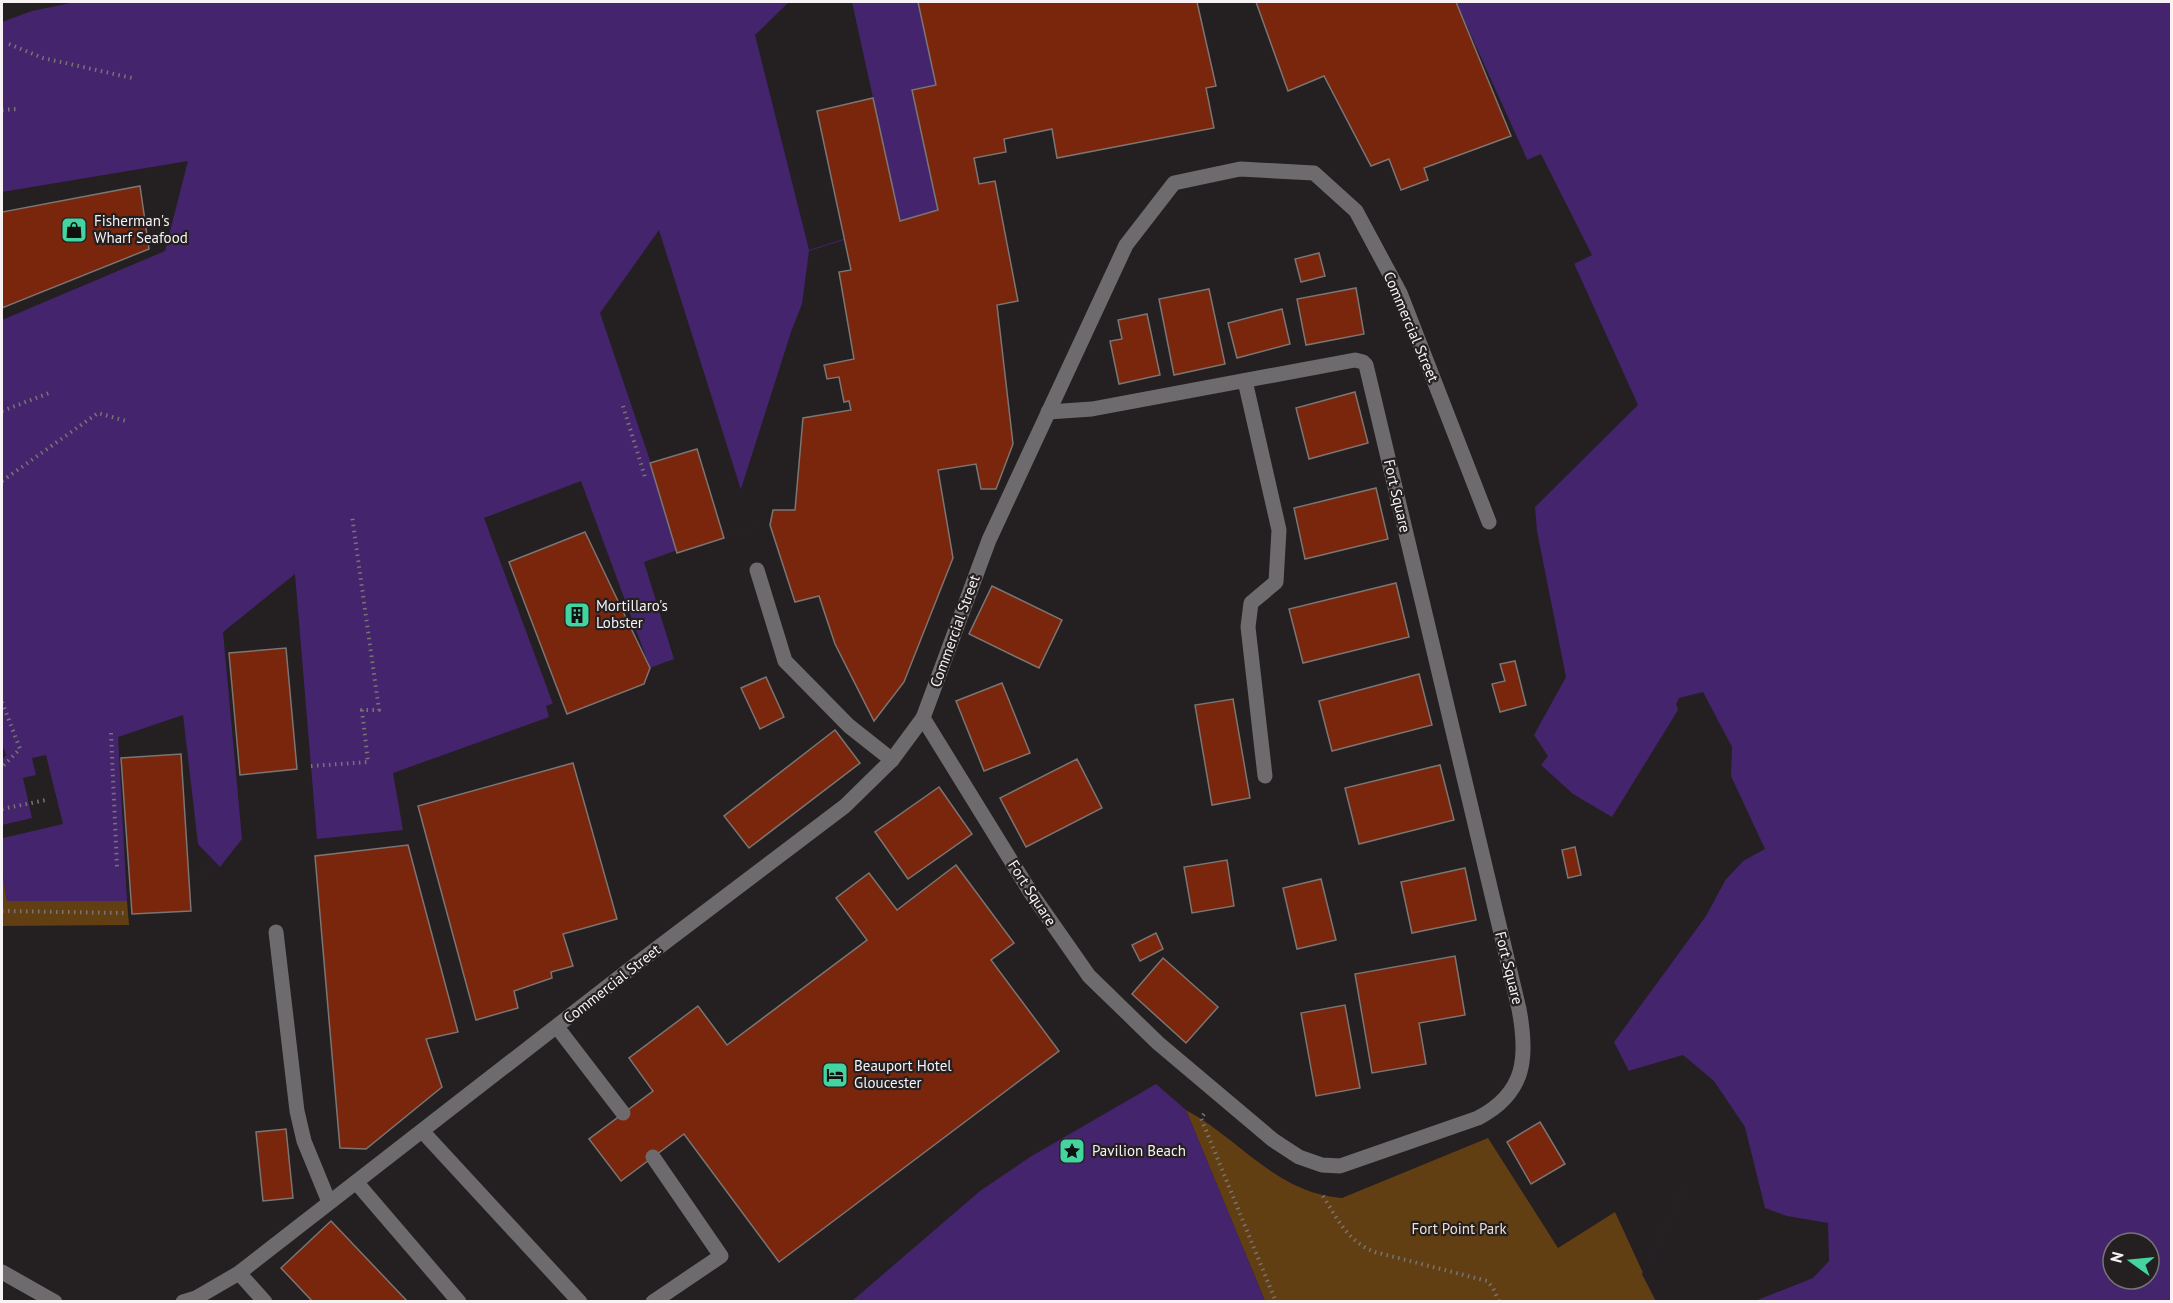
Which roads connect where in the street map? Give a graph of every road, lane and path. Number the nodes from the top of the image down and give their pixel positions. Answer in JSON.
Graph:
{"nodes":[{"id":1,"x":2,"y":40,"type":"edge"},
{"id":2,"x":9,"y":44,"type":"dead end"},
{"id":3,"x":34,"y":54,"type":"junction"},
{"id":4,"x":132,"y":78,"type":"dead end"},
{"id":5,"x":16,"y":109,"type":"dead end"},
{"id":6,"x":2,"y":110,"type":"edge"},
{"id":7,"x":1245,"y":381,"type":"junction"},
{"id":8,"x":52,"y":392,"type":"dead end"},
{"id":9,"x":623,"y":405,"type":"dead end"},
{"id":10,"x":2,"y":411,"type":"edge"},
{"id":11,"x":1048,"y":412,"type":"junction"},
{"id":12,"x":126,"y":421,"type":"dead end"},
{"id":13,"x":645,"y":477,"type":"dead end"},
{"id":14,"x":2,"y":481,"type":"edge"},
{"id":15,"x":352,"y":516,"type":"dead end"},
{"id":16,"x":1489,"y":522,"type":"dead end"},
{"id":17,"x":757,"y":570,"type":"dead end"},
{"id":18,"x":2,"y":702,"type":"edge"},
{"id":19,"x":923,"y":718,"type":"junction"},
{"id":20,"x":111,"y":733,"type":"dead end"},
{"id":21,"x":892,"y":760,"type":"junction"},
{"id":22,"x":311,"y":766,"type":"dead end"},
{"id":23,"x":2,"y":767,"type":"edge"},
{"id":24,"x":1265,"y":776,"type":"dead end"},
{"id":25,"x":46,"y":800,"type":"dead end"},
{"id":26,"x":2,"y":809,"type":"edge"},
{"id":27,"x":117,"y":867,"type":"dead end"},
{"id":28,"x":2,"y":910,"type":"edge"},
{"id":29,"x":125,"y":913,"type":"dead end"},
{"id":30,"x":276,"y":932,"type":"dead end"},
{"id":31,"x":557,"y":1027,"type":"junction"},
{"id":32,"x":1219,"y":1094,"type":"junction"},
{"id":33,"x":623,"y":1113,"type":"dead end"},
{"id":34,"x":423,"y":1132,"type":"junction"},
{"id":35,"x":653,"y":1157,"type":"dead end"},
{"id":36,"x":356,"y":1182,"type":"junction"},
{"id":37,"x":1323,"y":1196,"type":"dead end"},
{"id":38,"x":329,"y":1202,"type":"junction"},
{"id":39,"x":2,"y":1272,"type":"edge"},
{"id":40,"x":239,"y":1273,"type":"junction"},
{"id":41,"x":56,"y":1302,"type":"edge"},
{"id":42,"x":183,"y":1302,"type":"edge"},
{"id":43,"x":265,"y":1302,"type":"edge"},
{"id":44,"x":459,"y":1302,"type":"edge"},
{"id":45,"x":580,"y":1302,"type":"edge"},
{"id":46,"x":653,"y":1302,"type":"edge"},
{"id":47,"x":1276,"y":1302,"type":"edge"},
{"id":48,"x":1499,"y":1302,"type":"edge"}],
"edges":[{"from":1,"to":3,"type":"path"},
{"from":2,"to":3,"type":"path"},
{"from":3,"to":4,"type":"path"},
{"from":5,"to":6,"type":"path"},
{"from":7,"to":11,"type":"street","name":"Fort Square"},
{"from":7,"to":24,"type":"street"},
{"from":7,"to":32,"type":"street","name":"Fort Square"},
{"from":8,"to":10,"type":"path"},
{"from":9,"to":13,"type":"path"},
{"from":11,"to":16,"type":"street","name":"Commercial Street"},
{"from":11,"to":19,"type":"street","name":"Commercial Street"},
{"from":12,"to":14,"type":"path"},
{"from":15,"to":22,"type":"path"},
{"from":17,"to":21,"type":"street"},
{"from":18,"to":23,"type":"path"},
{"from":19,"to":21,"type":"street","name":"Commercial Street"},
{"from":19,"to":32,"type":"street","name":"Fort Square"},
{"from":20,"to":27,"type":"path"},
{"from":21,"to":31,"type":"street","name":"Commercial Street"},
{"from":25,"to":26,"type":"path"},
{"from":28,"to":29,"type":"path"},
{"from":30,"to":38,"type":"street"},
{"from":31,"to":33,"type":"street"},
{"from":31,"to":34,"type":"street","name":"Commercial Street"},
{"from":32,"to":47,"type":"path"},
{"from":34,"to":36,"type":"street","name":"Commercial Street"},
{"from":34,"to":45,"type":"street"},
{"from":35,"to":46,"type":"street"},
{"from":36,"to":38,"type":"street","name":"Commercial Street"},
{"from":36,"to":44,"type":"street"},
{"from":37,"to":48,"type":"path"},
{"from":38,"to":40,"type":"street","name":"Commercial Street"},
{"from":39,"to":41,"type":"street"},
{"from":40,"to":42,"type":"street","name":"Commercial Street"},
{"from":40,"to":43,"type":"street"}]}
